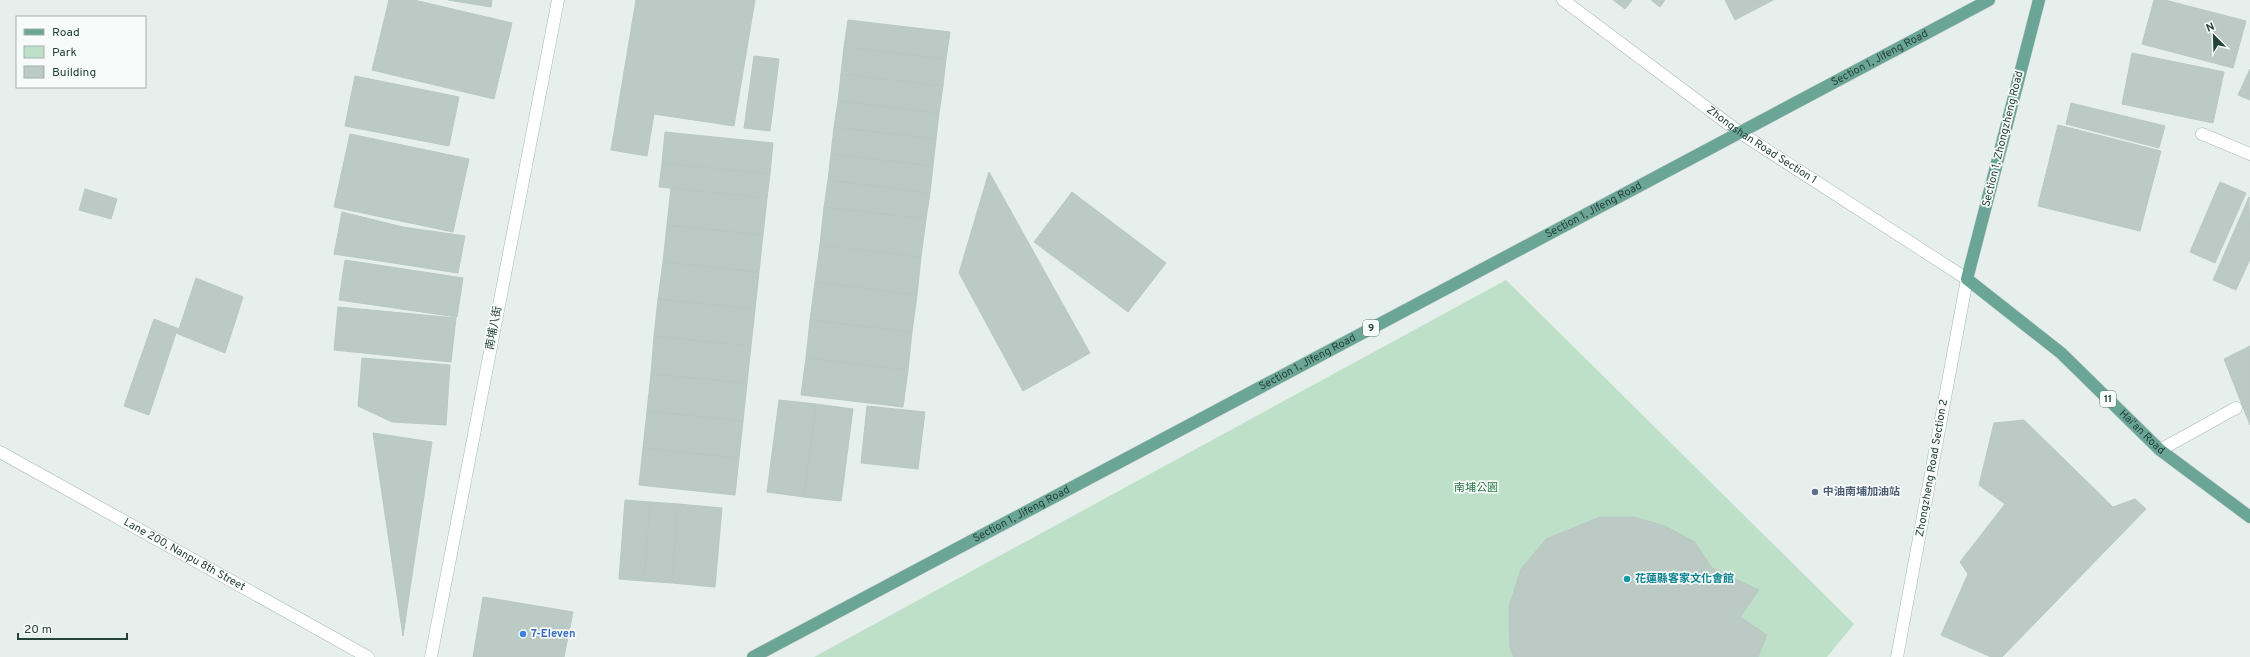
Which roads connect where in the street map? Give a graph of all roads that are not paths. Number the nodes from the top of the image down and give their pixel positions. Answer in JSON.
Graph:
{"nodes":[{"id":1,"x":558,"y":0,"type":"edge"},
{"id":2,"x":1563,"y":0,"type":"edge"},
{"id":3,"x":1989,"y":0,"type":"edge"},
{"id":4,"x":2039,"y":0,"type":"edge"},
{"id":5,"x":1739,"y":132,"type":"junction"},
{"id":6,"x":2202,"y":134,"type":"dead end"},
{"id":7,"x":2250,"y":154,"type":"edge"},
{"id":8,"x":1967,"y":279,"type":"junction"},
{"id":9,"x":2236,"y":408,"type":"dead end"},
{"id":10,"x":2160,"y":450,"type":"junction"},
{"id":11,"x":0,"y":452,"type":"edge"},
{"id":12,"x":2250,"y":517,"type":"edge"},
{"id":13,"x":368,"y":657,"type":"edge"},
{"id":14,"x":431,"y":657,"type":"edge"},
{"id":15,"x":753,"y":657,"type":"edge"},
{"id":16,"x":1897,"y":657,"type":"edge"}],
"edges":[{"from":1,"to":14,"type":"street","name":"南埔八街"},
{"from":2,"to":5,"type":"street","name":"Zhongshan Road Section 1"},
{"from":3,"to":5,"type":"main road","name":"Section 1, Jifeng Road","number":"9"},
{"from":4,"to":8,"type":"main road","name":"Section 1, Zhongzheng Road"},
{"from":5,"to":8,"type":"street","name":"Zhongshan Road Section 1"},
{"from":5,"to":15,"type":"main road","name":"Section 1, Jifeng Road","number":"9"},
{"from":6,"to":7,"type":"street"},
{"from":8,"to":10,"type":"main road","name":"Hai'an Road","number":"11"},
{"from":8,"to":16,"type":"street","name":"Zhongzheng Road Section 2"},
{"from":9,"to":10,"type":"street"},
{"from":10,"to":12,"type":"main road","name":"Hai'an Road","number":"11"},
{"from":11,"to":13,"type":"street","name":"Lane 200, Nanpu 8th Street"}]}
